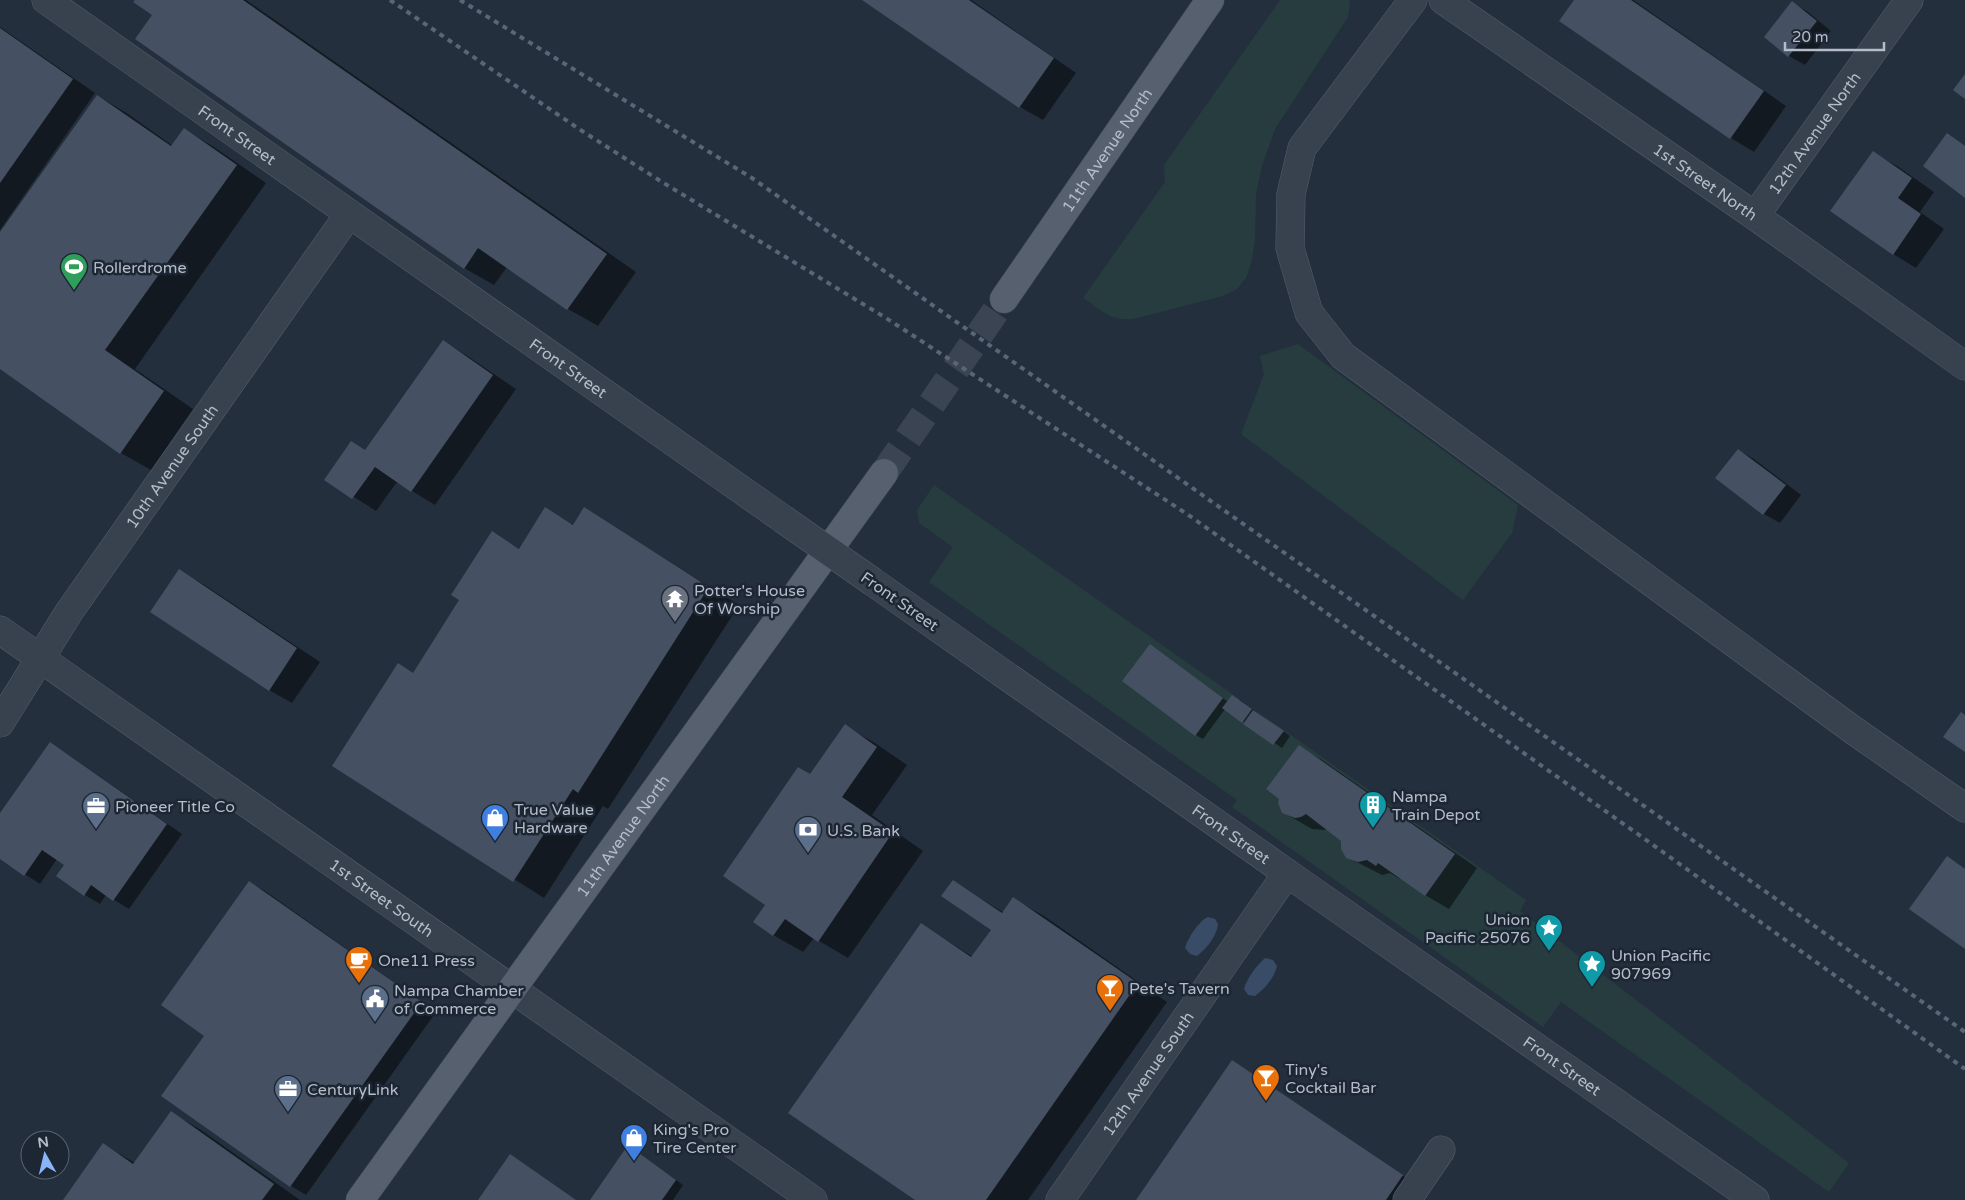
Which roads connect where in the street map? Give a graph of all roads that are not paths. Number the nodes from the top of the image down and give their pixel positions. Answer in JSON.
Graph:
{"nodes":[{"id":1,"x":46,"y":0,"type":"edge"},
{"id":2,"x":1210,"y":0,"type":"edge"},
{"id":3,"x":1413,"y":0,"type":"edge"},
{"id":4,"x":1443,"y":0,"type":"edge"},
{"id":5,"x":1909,"y":0,"type":"edge"},
{"id":6,"x":349,"y":214,"type":"junction"},
{"id":7,"x":1755,"y":216,"type":"junction"},
{"id":8,"x":1004,"y":299,"type":"tunnel mouth"},
{"id":9,"x":1965,"y":366,"type":"edge"},
{"id":10,"x":884,"y":473,"type":"tunnel mouth"},
{"id":11,"x":0,"y":630,"type":"edge"},
{"id":12,"x":40,"y":659,"type":"junction"},
{"id":13,"x":0,"y":723,"type":"edge"},
{"id":14,"x":1965,"y":808,"type":"edge"},
{"id":15,"x":1287,"y":873,"type":"junction"},
{"id":16,"x":511,"y":988,"type":"junction"},
{"id":17,"x":1441,"y":1150,"type":"dead end"},
{"id":18,"x":360,"y":1200,"type":"edge"},
{"id":19,"x":813,"y":1200,"type":"edge"},
{"id":20,"x":1060,"y":1200,"type":"edge"},
{"id":21,"x":1407,"y":1200,"type":"edge"},
{"id":22,"x":1756,"y":1200,"type":"edge"}],
"edges":[{"from":1,"to":6,"type":"street","name":"Front Street"},
{"from":2,"to":8,"type":"main road","name":"11th Avenue North"},
{"from":3,"to":14,"type":"street"},
{"from":4,"to":7,"type":"street","name":"1st Street North"},
{"from":5,"to":7,"type":"street","name":"12th Avenue North"},
{"from":6,"to":12,"type":"street","name":"10th Avenue South"},
{"from":6,"to":15,"type":"street","name":"Front Street","bridge":true},
{"from":7,"to":9,"type":"street","name":"1st Street North"},
{"from":10,"to":16,"type":"main road","name":"11th Avenue North"},
{"from":11,"to":12,"type":"street","name":"1st Street South"},
{"from":12,"to":13,"type":"street","name":"10th Avenue South"},
{"from":12,"to":16,"type":"street","name":"1st Street South"},
{"from":15,"to":20,"type":"street","name":"12th Avenue South"},
{"from":15,"to":22,"type":"street","name":"Front Street"},
{"from":16,"to":18,"type":"main road","name":"11th Avenue North"},
{"from":16,"to":19,"type":"street","name":"1st Street South"},
{"from":17,"to":21,"type":"street"}]}
